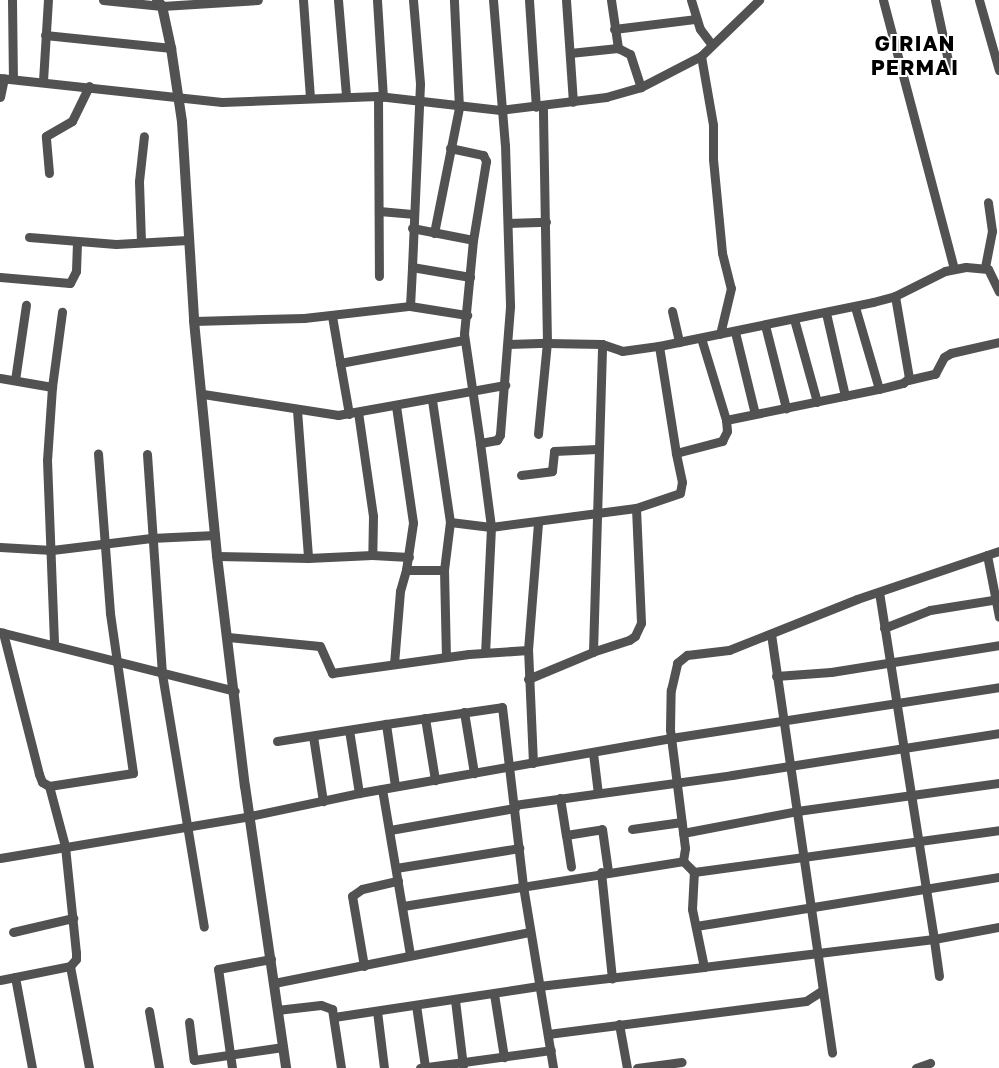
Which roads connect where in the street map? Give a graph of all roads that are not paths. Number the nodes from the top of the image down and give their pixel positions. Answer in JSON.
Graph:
{"nodes":[{"id":1,"x":12,"y":0,"type":"edge"},
{"id":2,"x":48,"y":0,"type":"edge"},
{"id":3,"x":103,"y":0,"type":"edge"},
{"id":4,"x":258,"y":0,"type":"edge"},
{"id":5,"x":303,"y":0,"type":"edge"},
{"id":6,"x":338,"y":0,"type":"edge"},
{"id":7,"x":376,"y":0,"type":"edge"},
{"id":8,"x":413,"y":0,"type":"edge"},
{"id":9,"x":454,"y":0,"type":"edge"},
{"id":10,"x":492,"y":0,"type":"edge"},
{"id":11,"x":529,"y":0,"type":"edge"},
{"id":12,"x":566,"y":0,"type":"edge"},
{"id":13,"x":611,"y":0,"type":"edge"},
{"id":14,"x":691,"y":0,"type":"edge"},
{"id":15,"x":883,"y":0,"type":"edge"},
{"id":16,"x":934,"y":0,"type":"edge"},
{"id":17,"x":979,"y":0,"type":"edge"},
{"id":18,"x":756,"y":1,"type":"edge"},
{"id":19,"x":160,"y":3,"type":"edge"},
{"id":20,"x":696,"y":20,"type":"junction"},
{"id":21,"x":614,"y":29,"type":"junction"},
{"id":22,"x":45,"y":35,"type":"junction"},
{"id":23,"x":712,"y":45,"type":"junction"},
{"id":24,"x":171,"y":48,"type":"junction"},
{"id":25,"x":618,"y":48,"type":"junction"},
{"id":26,"x":570,"y":52,"type":"junction"},
{"id":27,"x":701,"y":56,"type":"junction"},
{"id":28,"x":950,"y":70,"type":"dead end"},
{"id":29,"x":999,"y":70,"type":"edge"},
{"id":30,"x":6,"y":78,"type":"edge"},
{"id":31,"x":43,"y":81,"type":"junction"},
{"id":32,"x":89,"y":86,"type":"junction"},
{"id":33,"x":641,"y":87,"type":"junction"},
{"id":34,"x":346,"y":96,"type":"junction"},
{"id":35,"x":0,"y":97,"type":"edge"},
{"id":36,"x":381,"y":97,"type":"junction"},
{"id":37,"x":178,"y":98,"type":"junction"},
{"id":38,"x":310,"y":98,"type":"junction"},
{"id":39,"x":573,"y":102,"type":"junction"},
{"id":40,"x":419,"y":103,"type":"junction"},
{"id":41,"x":539,"y":106,"type":"junction"},
{"id":42,"x":459,"y":108,"type":"junction"},
{"id":43,"x":500,"y":110,"type":"junction"},
{"id":44,"x":144,"y":136,"type":"dead end"},
{"id":45,"x":450,"y":148,"type":"junction"},
{"id":46,"x":49,"y":173,"type":"dead end"},
{"id":47,"x":988,"y":202,"type":"dead end"},
{"id":48,"x":379,"y":212,"type":"junction"},
{"id":49,"x":412,"y":214,"type":"junction"},
{"id":50,"x":546,"y":222,"type":"junction"},
{"id":51,"x":508,"y":223,"type":"junction"},
{"id":52,"x":412,"y":228,"type":"junction"},
{"id":53,"x":434,"y":232,"type":"junction"},
{"id":54,"x":29,"y":237,"type":"dead end"},
{"id":55,"x":188,"y":240,"type":"junction"},
{"id":56,"x":473,"y":240,"type":"junction"},
{"id":57,"x":77,"y":241,"type":"junction"},
{"id":58,"x":141,"y":242,"type":"junction"},
{"id":59,"x":985,"y":266,"type":"junction"},
{"id":60,"x":412,"y":267,"type":"junction"},
{"id":61,"x":954,"y":268,"type":"junction"},
{"id":62,"x":379,"y":276,"type":"dead end"},
{"id":63,"x":0,"y":277,"type":"edge"},
{"id":64,"x":470,"y":277,"type":"junction"},
{"id":65,"x":999,"y":292,"type":"edge"},
{"id":66,"x":895,"y":296,"type":"junction"},
{"id":67,"x":26,"y":305,"type":"dead end"},
{"id":68,"x":410,"y":306,"type":"junction"},
{"id":69,"x":855,"y":306,"type":"junction"},
{"id":70,"x":672,"y":311,"type":"dead end"},
{"id":71,"x":62,"y":312,"type":"dead end"},
{"id":72,"x":826,"y":313,"type":"junction"},
{"id":73,"x":467,"y":315,"type":"junction"},
{"id":74,"x":332,"y":316,"type":"junction"},
{"id":75,"x":794,"y":319,"type":"junction"},
{"id":76,"x":194,"y":321,"type":"junction"},
{"id":77,"x":765,"y":325,"type":"junction"},
{"id":78,"x":736,"y":332,"type":"junction"},
{"id":79,"x":720,"y":334,"type":"junction"},
{"id":80,"x":701,"y":338,"type":"junction"},
{"id":81,"x":464,"y":340,"type":"junction"},
{"id":82,"x":679,"y":342,"type":"junction"},
{"id":83,"x":999,"y":342,"type":"edge"},
{"id":84,"x":547,"y":343,"type":"junction"},
{"id":85,"x":509,"y":344,"type":"junction"},
{"id":86,"x":602,"y":344,"type":"junction"},
{"id":87,"x":659,"y":346,"type":"junction"},
{"id":88,"x":340,"y":363,"type":"junction"},
{"id":89,"x":0,"y":378,"type":"edge"},
{"id":90,"x":15,"y":380,"type":"junction"},
{"id":91,"x":908,"y":380,"type":"junction"},
{"id":92,"x":505,"y":386,"type":"junction"},
{"id":93,"x":52,"y":387,"type":"junction"},
{"id":94,"x":879,"y":390,"type":"junction"},
{"id":95,"x":471,"y":393,"type":"junction"},
{"id":96,"x":203,"y":394,"type":"junction"},
{"id":97,"x":845,"y":396,"type":"junction"},
{"id":98,"x":432,"y":400,"type":"junction"},
{"id":99,"x":817,"y":402,"type":"junction"},
{"id":100,"x":396,"y":406,"type":"junction"},
{"id":101,"x":786,"y":408,"type":"junction"},
{"id":102,"x":298,"y":410,"type":"junction"},
{"id":103,"x":353,"y":413,"type":"junction"},
{"id":104,"x":755,"y":414,"type":"junction"},
{"id":105,"x":726,"y":420,"type":"junction"},
{"id":106,"x":538,"y":434,"type":"dead end"},
{"id":107,"x":480,"y":443,"type":"junction"},
{"id":108,"x":597,"y":449,"type":"junction"},
{"id":109,"x":98,"y":453,"type":"dead end"},
{"id":110,"x":676,"y":453,"type":"junction"},
{"id":111,"x":147,"y":454,"type":"dead end"},
{"id":112,"x":521,"y":475,"type":"dead end"},
{"id":113,"x":636,"y":508,"type":"junction"},
{"id":114,"x":595,"y":516,"type":"junction"},
{"id":115,"x":450,"y":522,"type":"junction"},
{"id":116,"x":538,"y":523,"type":"junction"},
{"id":117,"x":491,"y":527,"type":"junction"},
{"id":118,"x":216,"y":535,"type":"junction"},
{"id":119,"x":151,"y":538,"type":"junction"},
{"id":120,"x":104,"y":544,"type":"junction"},
{"id":121,"x":0,"y":548,"type":"edge"},
{"id":122,"x":52,"y":550,"type":"junction"},
{"id":123,"x":999,"y":550,"type":"edge"},
{"id":124,"x":987,"y":555,"type":"junction"},
{"id":125,"x":217,"y":556,"type":"junction"},
{"id":126,"x":372,"y":556,"type":"junction"},
{"id":127,"x":409,"y":557,"type":"junction"},
{"id":128,"x":308,"y":558,"type":"junction"},
{"id":129,"x":406,"y":570,"type":"junction"},
{"id":130,"x":444,"y":570,"type":"junction"},
{"id":131,"x":879,"y":592,"type":"junction"},
{"id":132,"x":998,"y":599,"type":"edge"},
{"id":133,"x":999,"y":618,"type":"edge"},
{"id":134,"x":884,"y":628,"type":"junction"},
{"id":135,"x":1,"y":632,"type":"edge"},
{"id":136,"x":771,"y":634,"type":"junction"},
{"id":137,"x":228,"y":637,"type":"junction"},
{"id":138,"x":54,"y":645,"type":"junction"},
{"id":139,"x":999,"y":645,"type":"edge"},
{"id":140,"x":528,"y":650,"type":"junction"},
{"id":141,"x":485,"y":652,"type":"junction"},
{"id":142,"x":592,"y":652,"type":"junction"},
{"id":143,"x":446,"y":656,"type":"junction"},
{"id":144,"x":116,"y":658,"type":"junction"},
{"id":145,"x":891,"y":663,"type":"junction"},
{"id":146,"x":394,"y":664,"type":"junction"},
{"id":147,"x":162,"y":674,"type":"junction"},
{"id":148,"x":776,"y":676,"type":"junction"},
{"id":149,"x":528,"y":679,"type":"junction"},
{"id":150,"x":999,"y":688,"type":"edge"},
{"id":151,"x":235,"y":691,"type":"junction"},
{"id":152,"x":897,"y":705,"type":"junction"},
{"id":153,"x":464,"y":712,"type":"junction"},
{"id":154,"x":425,"y":718,"type":"junction"},
{"id":155,"x":782,"y":720,"type":"junction"},
{"id":156,"x":386,"y":724,"type":"junction"},
{"id":157,"x":349,"y":730,"type":"junction"},
{"id":158,"x":999,"y":733,"type":"edge"},
{"id":159,"x":313,"y":736,"type":"junction"},
{"id":160,"x":671,"y":738,"type":"junction"},
{"id":161,"x":277,"y":741,"type":"dead end"},
{"id":162,"x":903,"y":748,"type":"junction"},
{"id":163,"x":593,"y":753,"type":"junction"},
{"id":164,"x":533,"y":763,"type":"junction"},
{"id":165,"x":790,"y":765,"type":"junction"},
{"id":166,"x":509,"y":767,"type":"junction"},
{"id":167,"x":474,"y":773,"type":"junction"},
{"id":168,"x":435,"y":780,"type":"junction"},
{"id":169,"x":676,"y":783,"type":"junction"},
{"id":170,"x":999,"y":783,"type":"edge"},
{"id":171,"x":49,"y":786,"type":"junction"},
{"id":172,"x":395,"y":786,"type":"junction"},
{"id":173,"x":382,"y":789,"type":"junction"},
{"id":174,"x":598,"y":792,"type":"junction"},
{"id":175,"x":359,"y":793,"type":"junction"},
{"id":176,"x":910,"y":795,"type":"junction"},
{"id":177,"x":560,"y":798,"type":"junction"},
{"id":178,"x":323,"y":801,"type":"junction"},
{"id":179,"x":514,"y":807,"type":"junction"},
{"id":180,"x":797,"y":811,"type":"junction"},
{"id":181,"x":250,"y":816,"type":"junction"},
{"id":182,"x":682,"y":822,"type":"junction"},
{"id":183,"x":186,"y":825,"type":"junction"},
{"id":184,"x":632,"y":829,"type":"dead end"},
{"id":185,"x":390,"y":830,"type":"junction"},
{"id":186,"x":999,"y":830,"type":"edge"},
{"id":187,"x":683,"y":833,"type":"junction"},
{"id":188,"x":566,"y":835,"type":"junction"},
{"id":189,"x":918,"y":841,"type":"junction"},
{"id":190,"x":65,"y":846,"type":"junction"},
{"id":191,"x":519,"y":848,"type":"junction"},
{"id":192,"x":0,"y":858,"type":"edge"},
{"id":193,"x":805,"y":859,"type":"junction"},
{"id":194,"x":683,"y":861,"type":"junction"},
{"id":195,"x":571,"y":867,"type":"dead end"},
{"id":196,"x":396,"y":868,"type":"junction"},
{"id":197,"x":605,"y":872,"type":"junction"},
{"id":198,"x":694,"y":872,"type":"junction"},
{"id":199,"x":999,"y":877,"type":"edge"},
{"id":200,"x":398,"y":881,"type":"junction"},
{"id":201,"x":524,"y":886,"type":"junction"},
{"id":202,"x":925,"y":890,"type":"junction"},
{"id":203,"x":403,"y":906,"type":"junction"},
{"id":204,"x":812,"y":907,"type":"junction"},
{"id":205,"x":74,"y":918,"type":"junction"},
{"id":206,"x":696,"y":926,"type":"junction"},
{"id":207,"x":204,"y":927,"type":"dead end"},
{"id":208,"x":999,"y":927,"type":"edge"},
{"id":209,"x":14,"y":932,"type":"dead end"},
{"id":210,"x":530,"y":932,"type":"junction"},
{"id":211,"x":934,"y":939,"type":"junction"},
{"id":212,"x":819,"y":951,"type":"junction"},
{"id":213,"x":410,"y":955,"type":"junction"},
{"id":214,"x":271,"y":959,"type":"junction"},
{"id":215,"x":70,"y":966,"type":"junction"},
{"id":216,"x":364,"y":966,"type":"junction"},
{"id":217,"x":704,"y":967,"type":"junction"},
{"id":218,"x":939,"y":976,"type":"dead end"},
{"id":219,"x":15,"y":977,"type":"junction"},
{"id":220,"x":612,"y":978,"type":"junction"},
{"id":221,"x":0,"y":980,"type":"edge"},
{"id":222,"x":274,"y":983,"type":"junction"},
{"id":223,"x":539,"y":986,"type":"junction"},
{"id":224,"x":823,"y":990,"type":"junction"},
{"id":225,"x":494,"y":994,"type":"junction"},
{"id":226,"x":455,"y":1000,"type":"junction"},
{"id":227,"x":416,"y":1005,"type":"junction"},
{"id":228,"x":277,"y":1010,"type":"junction"},
{"id":229,"x":149,"y":1011,"type":"dead end"},
{"id":230,"x":377,"y":1011,"type":"junction"},
{"id":231,"x":334,"y":1017,"type":"junction"},
{"id":232,"x":189,"y":1022,"type":"dead end"},
{"id":233,"x":620,"y":1024,"type":"junction"},
{"id":234,"x":548,"y":1034,"type":"junction"},
{"id":235,"x":283,"y":1047,"type":"junction"},
{"id":236,"x":551,"y":1050,"type":"junction"},
{"id":237,"x":832,"y":1053,"type":"dead end"},
{"id":238,"x":231,"y":1055,"type":"junction"},
{"id":239,"x":504,"y":1057,"type":"junction"},
{"id":240,"x":682,"y":1062,"type":"dead end"},
{"id":241,"x":195,"y":1064,"type":"edge"},
{"id":242,"x":930,"y":1064,"type":"dead end"},
{"id":243,"x":463,"y":1065,"type":"edge"},
{"id":244,"x":425,"y":1067,"type":"edge"},
{"id":245,"x":32,"y":1068,"type":"edge"},
{"id":246,"x":89,"y":1068,"type":"edge"},
{"id":247,"x":159,"y":1068,"type":"edge"},
{"id":248,"x":232,"y":1068,"type":"edge"},
{"id":249,"x":286,"y":1068,"type":"edge"},
{"id":250,"x":341,"y":1068,"type":"edge"},
{"id":251,"x":384,"y":1068,"type":"edge"},
{"id":252,"x":420,"y":1068,"type":"edge"},
{"id":253,"x":552,"y":1068,"type":"edge"},
{"id":254,"x":626,"y":1068,"type":"edge"},
{"id":255,"x":637,"y":1068,"type":"edge"},
{"id":256,"x":916,"y":1068,"type":"edge"}],
"edges":[{"from":1,"to":30,"type":"street"},
{"from":2,"to":22,"type":"street"},
{"from":3,"to":19,"type":"street"},
{"from":4,"to":19,"type":"street"},
{"from":5,"to":38,"type":"street"},
{"from":6,"to":34,"type":"street"},
{"from":7,"to":36,"type":"street"},
{"from":8,"to":40,"type":"street"},
{"from":9,"to":42,"type":"street"},
{"from":10,"to":43,"type":"street"},
{"from":11,"to":41,"type":"street"},
{"from":12,"to":26,"type":"street"},
{"from":13,"to":21,"type":"street"},
{"from":14,"to":20,"type":"street"},
{"from":15,"to":61,"type":"street"},
{"from":16,"to":28,"type":"street"},
{"from":17,"to":29,"type":"street"},
{"from":18,"to":23,"type":"street"},
{"from":19,"to":24,"type":"street"},
{"from":20,"to":21,"type":"street"},
{"from":20,"to":23,"type":"street"},
{"from":21,"to":25,"type":"street"},
{"from":22,"to":24,"type":"street"},
{"from":22,"to":31,"type":"street"},
{"from":23,"to":27,"type":"street"},
{"from":24,"to":37,"type":"street"},
{"from":25,"to":26,"type":"street"},
{"from":25,"to":33,"type":"street"},
{"from":26,"to":39,"type":"street"},
{"from":27,"to":33,"type":"street"},
{"from":27,"to":79,"type":"street"},
{"from":30,"to":31,"type":"street"},
{"from":30,"to":35,"type":"street"},
{"from":31,"to":32,"type":"street"},
{"from":32,"to":37,"type":"street"},
{"from":32,"to":46,"type":"street"},
{"from":33,"to":39,"type":"street"},
{"from":34,"to":36,"type":"street"},
{"from":34,"to":38,"type":"street"},
{"from":36,"to":40,"type":"street"},
{"from":36,"to":48,"type":"street"},
{"from":37,"to":38,"type":"street"},
{"from":37,"to":55,"type":"street"},
{"from":39,"to":41,"type":"street"},
{"from":40,"to":42,"type":"street"},
{"from":40,"to":49,"type":"street"},
{"from":41,"to":43,"type":"street"},
{"from":41,"to":50,"type":"street"},
{"from":42,"to":43,"type":"street"},
{"from":42,"to":45,"type":"street"},
{"from":43,"to":51,"type":"street"},
{"from":44,"to":58,"type":"street"},
{"from":45,"to":53,"type":"street"},
{"from":45,"to":56,"type":"street"},
{"from":47,"to":59,"type":"street"},
{"from":48,"to":49,"type":"street"},
{"from":48,"to":62,"type":"street"},
{"from":49,"to":52,"type":"street"},
{"from":50,"to":51,"type":"street"},
{"from":50,"to":84,"type":"street"},
{"from":51,"to":85,"type":"street"},
{"from":52,"to":53,"type":"street"},
{"from":52,"to":60,"type":"street"},
{"from":53,"to":56,"type":"street"},
{"from":54,"to":57,"type":"street"},
{"from":55,"to":58,"type":"street"},
{"from":55,"to":76,"type":"street"},
{"from":56,"to":64,"type":"street"},
{"from":57,"to":58,"type":"street"},
{"from":57,"to":63,"type":"street"},
{"from":59,"to":61,"type":"street"},
{"from":59,"to":65,"type":"street"},
{"from":60,"to":64,"type":"street"},
{"from":60,"to":68,"type":"street"},
{"from":61,"to":66,"type":"street"},
{"from":64,"to":73,"type":"street"},
{"from":66,"to":69,"type":"street"},
{"from":66,"to":91,"type":"street"},
{"from":67,"to":90,"type":"street"},
{"from":68,"to":73,"type":"street"},
{"from":68,"to":74,"type":"street"},
{"from":69,"to":72,"type":"street"},
{"from":69,"to":94,"type":"street"},
{"from":70,"to":82,"type":"street"},
{"from":71,"to":93,"type":"street"},
{"from":72,"to":75,"type":"street"},
{"from":72,"to":97,"type":"street"},
{"from":73,"to":81,"type":"street"},
{"from":74,"to":76,"type":"street"},
{"from":74,"to":88,"type":"street"},
{"from":75,"to":77,"type":"street"},
{"from":75,"to":99,"type":"street"},
{"from":76,"to":96,"type":"street"},
{"from":77,"to":78,"type":"street"},
{"from":77,"to":101,"type":"street"},
{"from":78,"to":79,"type":"street"},
{"from":78,"to":104,"type":"street"},
{"from":79,"to":80,"type":"street"},
{"from":80,"to":82,"type":"street"},
{"from":80,"to":105,"type":"street"},
{"from":81,"to":88,"type":"street"},
{"from":81,"to":95,"type":"street"},
{"from":82,"to":87,"type":"street"},
{"from":83,"to":91,"type":"street"},
{"from":84,"to":85,"type":"street"},
{"from":84,"to":86,"type":"street"},
{"from":84,"to":106,"type":"street"},
{"from":85,"to":92,"type":"street"},
{"from":86,"to":87,"type":"street"},
{"from":86,"to":108,"type":"street"},
{"from":87,"to":110,"type":"street"},
{"from":88,"to":103,"type":"street"},
{"from":89,"to":90,"type":"street"},
{"from":90,"to":93,"type":"street"},
{"from":91,"to":94,"type":"street"},
{"from":92,"to":95,"type":"street"},
{"from":92,"to":107,"type":"street"},
{"from":93,"to":122,"type":"street"},
{"from":94,"to":97,"type":"street"},
{"from":95,"to":98,"type":"street"},
{"from":95,"to":107,"type":"street"},
{"from":96,"to":102,"type":"street"},
{"from":96,"to":118,"type":"street"},
{"from":97,"to":99,"type":"street"},
{"from":98,"to":100,"type":"street"},
{"from":98,"to":115,"type":"street"},
{"from":99,"to":101,"type":"street"},
{"from":100,"to":103,"type":"street"},
{"from":100,"to":127,"type":"street"},
{"from":101,"to":104,"type":"street"},
{"from":102,"to":103,"type":"street"},
{"from":102,"to":128,"type":"street"},
{"from":103,"to":126,"type":"street"},
{"from":104,"to":105,"type":"street"},
{"from":105,"to":110,"type":"street"},
{"from":107,"to":117,"type":"street"},
{"from":108,"to":112,"type":"street"},
{"from":108,"to":114,"type":"street"},
{"from":109,"to":120,"type":"street"},
{"from":110,"to":113,"type":"street"},
{"from":111,"to":119,"type":"street"},
{"from":113,"to":114,"type":"street"},
{"from":113,"to":142,"type":"street"},
{"from":114,"to":116,"type":"street"},
{"from":114,"to":142,"type":"street"},
{"from":115,"to":117,"type":"street"},
{"from":115,"to":130,"type":"street"},
{"from":116,"to":117,"type":"street"},
{"from":116,"to":140,"type":"street"},
{"from":117,"to":141,"type":"street"},
{"from":118,"to":119,"type":"street"},
{"from":118,"to":125,"type":"street"},
{"from":119,"to":120,"type":"street"},
{"from":119,"to":147,"type":"street"},
{"from":120,"to":122,"type":"street"},
{"from":120,"to":144,"type":"street"},
{"from":121,"to":122,"type":"street"},
{"from":122,"to":138,"type":"street"},
{"from":123,"to":124,"type":"street"},
{"from":124,"to":131,"type":"street"},
{"from":124,"to":132,"type":"street"},
{"from":125,"to":128,"type":"street"},
{"from":125,"to":137,"type":"street"},
{"from":126,"to":127,"type":"street"},
{"from":126,"to":128,"type":"street"},
{"from":127,"to":129,"type":"street"},
{"from":129,"to":130,"type":"street"},
{"from":129,"to":146,"type":"street"},
{"from":130,"to":143,"type":"street"},
{"from":131,"to":134,"type":"street"},
{"from":131,"to":136,"type":"street"},
{"from":132,"to":133,"type":"street"},
{"from":132,"to":134,"type":"street"},
{"from":134,"to":145,"type":"street"},
{"from":135,"to":138,"type":"street"},
{"from":135,"to":171,"type":"street"},
{"from":136,"to":148,"type":"street"},
{"from":136,"to":160,"type":"street"},
{"from":137,"to":146,"type":"street"},
{"from":137,"to":151,"type":"street"},
{"from":138,"to":144,"type":"street"},
{"from":139,"to":145,"type":"street"},
{"from":140,"to":141,"type":"street"},
{"from":140,"to":149,"type":"street"},
{"from":141,"to":143,"type":"street"},
{"from":142,"to":149,"type":"street"},
{"from":143,"to":146,"type":"street"},
{"from":144,"to":147,"type":"street"},
{"from":144,"to":171,"type":"street"},
{"from":145,"to":148,"type":"street"},
{"from":145,"to":152,"type":"street"},
{"from":147,"to":151,"type":"street"},
{"from":147,"to":183,"type":"street"},
{"from":148,"to":155,"type":"street"},
{"from":149,"to":164,"type":"street"},
{"from":150,"to":152,"type":"street"},
{"from":151,"to":181,"type":"street"},
{"from":152,"to":155,"type":"street"},
{"from":152,"to":162,"type":"street"},
{"from":153,"to":154,"type":"street"},
{"from":153,"to":166,"type":"street"},
{"from":153,"to":167,"type":"street"},
{"from":154,"to":156,"type":"street"},
{"from":154,"to":168,"type":"street"},
{"from":155,"to":160,"type":"street"},
{"from":155,"to":165,"type":"street"},
{"from":156,"to":157,"type":"street"},
{"from":156,"to":172,"type":"street"},
{"from":157,"to":159,"type":"street"},
{"from":157,"to":175,"type":"street"},
{"from":158,"to":162,"type":"street"},
{"from":159,"to":161,"type":"street"},
{"from":159,"to":178,"type":"street"},
{"from":160,"to":163,"type":"street"},
{"from":160,"to":169,"type":"street"},
{"from":162,"to":165,"type":"street"},
{"from":162,"to":176,"type":"street"},
{"from":163,"to":164,"type":"street"},
{"from":163,"to":174,"type":"street"},
{"from":164,"to":166,"type":"street"},
{"from":165,"to":169,"type":"street"},
{"from":165,"to":180,"type":"street"},
{"from":166,"to":167,"type":"street"},
{"from":166,"to":179,"type":"street"},
{"from":167,"to":168,"type":"street"},
{"from":168,"to":172,"type":"street"},
{"from":169,"to":174,"type":"street"},
{"from":169,"to":182,"type":"street"},
{"from":170,"to":176,"type":"street"},
{"from":171,"to":190,"type":"street"},
{"from":172,"to":173,"type":"street"},
{"from":173,"to":175,"type":"street"},
{"from":173,"to":185,"type":"street"},
{"from":174,"to":177,"type":"street"},
{"from":175,"to":178,"type":"street"},
{"from":176,"to":180,"type":"street"},
{"from":176,"to":189,"type":"street"},
{"from":177,"to":179,"type":"street"},
{"from":177,"to":188,"type":"street"},
{"from":178,"to":181,"type":"street"},
{"from":179,"to":185,"type":"street"},
{"from":179,"to":191,"type":"street"},
{"from":180,"to":187,"type":"street"},
{"from":180,"to":193,"type":"street"},
{"from":181,"to":183,"type":"street"},
{"from":181,"to":214,"type":"street"},
{"from":182,"to":184,"type":"street"},
{"from":182,"to":187,"type":"street"},
{"from":183,"to":190,"type":"street"},
{"from":183,"to":207,"type":"street"},
{"from":185,"to":196,"type":"street"},
{"from":186,"to":189,"type":"street"},
{"from":187,"to":194,"type":"street"},
{"from":188,"to":195,"type":"street"},
{"from":188,"to":197,"type":"street"},
{"from":189,"to":193,"type":"street"},
{"from":189,"to":202,"type":"street"},
{"from":190,"to":192,"type":"street"},
{"from":190,"to":205,"type":"street"},
{"from":191,"to":196,"type":"street"},
{"from":191,"to":201,"type":"street"},
{"from":193,"to":198,"type":"street"},
{"from":193,"to":204,"type":"street"},
{"from":194,"to":197,"type":"street"},
{"from":194,"to":198,"type":"street"},
{"from":196,"to":200,"type":"street"},
{"from":197,"to":201,"type":"street"},
{"from":197,"to":220,"type":"street"},
{"from":198,"to":206,"type":"street"},
{"from":199,"to":202,"type":"street"},
{"from":200,"to":203,"type":"street"},
{"from":200,"to":216,"type":"street"},
{"from":201,"to":203,"type":"street"},
{"from":201,"to":210,"type":"street"},
{"from":202,"to":204,"type":"street"},
{"from":202,"to":211,"type":"street"},
{"from":203,"to":213,"type":"street"},
{"from":204,"to":206,"type":"street"},
{"from":204,"to":212,"type":"street"},
{"from":205,"to":209,"type":"street"},
{"from":205,"to":215,"type":"street"},
{"from":206,"to":217,"type":"street"},
{"from":208,"to":211,"type":"street"},
{"from":210,"to":213,"type":"street"},
{"from":210,"to":223,"type":"street"},
{"from":211,"to":212,"type":"street"},
{"from":211,"to":218,"type":"street"},
{"from":212,"to":217,"type":"street"},
{"from":212,"to":224,"type":"street"},
{"from":213,"to":216,"type":"street"},
{"from":214,"to":222,"type":"street"},
{"from":214,"to":238,"type":"street"},
{"from":215,"to":219,"type":"street"},
{"from":215,"to":246,"type":"street"},
{"from":216,"to":222,"type":"street"},
{"from":217,"to":220,"type":"street"},
{"from":219,"to":221,"type":"street"},
{"from":219,"to":245,"type":"street"},
{"from":220,"to":223,"type":"street"},
{"from":222,"to":228,"type":"street"},
{"from":223,"to":225,"type":"street"},
{"from":223,"to":234,"type":"street"},
{"from":224,"to":233,"type":"street"},
{"from":224,"to":237,"type":"street"},
{"from":225,"to":226,"type":"street"},
{"from":225,"to":239,"type":"street"},
{"from":226,"to":227,"type":"street"},
{"from":226,"to":243,"type":"street"},
{"from":227,"to":230,"type":"street"},
{"from":227,"to":244,"type":"street"},
{"from":228,"to":231,"type":"street"},
{"from":228,"to":235,"type":"street"},
{"from":229,"to":247,"type":"street"},
{"from":230,"to":231,"type":"street"},
{"from":230,"to":251,"type":"street"},
{"from":231,"to":250,"type":"street"},
{"from":232,"to":241,"type":"street"},
{"from":233,"to":234,"type":"street"},
{"from":233,"to":254,"type":"street"},
{"from":234,"to":236,"type":"street"},
{"from":235,"to":238,"type":"street"},
{"from":235,"to":249,"type":"street"},
{"from":236,"to":239,"type":"street"},
{"from":236,"to":253,"type":"street"},
{"from":238,"to":241,"type":"street"},
{"from":238,"to":248,"type":"street"},
{"from":239,"to":243,"type":"street"},
{"from":240,"to":255,"type":"street"},
{"from":242,"to":256,"type":"street"},
{"from":243,"to":244,"type":"street"},
{"from":244,"to":252,"type":"street"}]}
